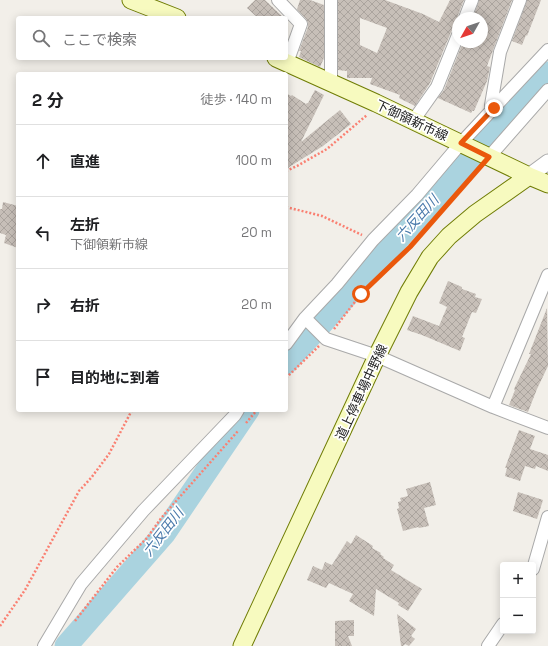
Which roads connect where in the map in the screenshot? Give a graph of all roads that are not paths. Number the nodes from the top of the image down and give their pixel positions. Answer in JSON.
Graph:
{"nodes":[{"id":1,"x":278,"y":0,"type":"edge"},
{"id":2,"x":331,"y":0,"type":"edge"},
{"id":3,"x":472,"y":0,"type":"edge"},
{"id":4,"x":520,"y":0,"type":"edge"},
{"id":5,"x":140,"y":2,"type":"edge"},
{"id":6,"x":467,"y":12,"type":"edge"},
{"id":7,"x":172,"y":16,"type":"edge"},
{"id":8,"x":288,"y":47,"type":"edge"},
{"id":9,"x":452,"y":48,"type":"edge"},
{"id":10,"x":548,"y":50,"type":"edge"},
{"id":11,"x":281,"y":60,"type":"edge"},
{"id":12,"x":331,"y":83,"type":"junction"},
{"id":13,"x":548,"y":90,"type":"edge"},
{"id":14,"x":494,"y":108,"type":"junction"},
{"id":15,"x":413,"y":121,"type":"junction"},
{"id":16,"x":464,"y":145,"type":"junction"},
{"id":17,"x":487,"y":156,"type":"junction"},
{"id":18,"x":548,"y":162,"type":"edge"},
{"id":19,"x":529,"y":176,"type":"junction"},
{"id":20,"x":548,"y":184,"type":"edge"},
{"id":21,"x":548,"y":275,"type":"edge"},
{"id":22,"x":305,"y":318,"type":"junction"},
{"id":23,"x":288,"y":341,"type":"edge"},
{"id":24,"x":377,"y":356,"type":"junction"},
{"id":25,"x":493,"y":407,"type":"junction"},
{"id":26,"x":237,"y":412,"type":"edge"},
{"id":27,"x":548,"y":428,"type":"edge"},
{"id":28,"x":548,"y":517,"type":"edge"},
{"id":29,"x":535,"y":562,"type":"edge"},
{"id":30,"x":500,"y":628,"type":"edge"},
{"id":31,"x":44,"y":646,"type":"edge"},
{"id":32,"x":242,"y":646,"type":"edge"},
{"id":33,"x":488,"y":646,"type":"edge"}],
"edges":[{"from":1,"to":8,"type":"street"},
{"from":2,"to":12,"type":"street"},
{"from":3,"to":6,"type":"street"},
{"from":4,"to":14,"type":"street"},
{"from":5,"to":7,"type":"main road"},
{"from":9,"to":15,"type":"street"},
{"from":10,"to":14,"type":"street"},
{"from":11,"to":12,"type":"main road","name":"下御領新市線"},
{"from":12,"to":15,"type":"main road","name":"下御領新市線"},
{"from":13,"to":17,"type":"street"},
{"from":14,"to":16,"type":"street"},
{"from":15,"to":16,"type":"main road","name":"下御領新市線"},
{"from":16,"to":17,"type":"main road","name":"下御領新市線"},
{"from":16,"to":22,"type":"street"},
{"from":17,"to":19,"type":"main road","name":"下御領新市線"},
{"from":18,"to":19,"type":"street"},
{"from":19,"to":20,"type":"main road","name":"下御領新市線"},
{"from":19,"to":24,"type":"main road","name":"道上停車場中野線"},
{"from":21,"to":25,"type":"street"},
{"from":22,"to":23,"type":"street"},
{"from":22,"to":24,"type":"street"},
{"from":24,"to":25,"type":"street"},
{"from":24,"to":32,"type":"main road","name":"道上停車場中野線"},
{"from":25,"to":27,"type":"street"},
{"from":26,"to":31,"type":"street"},
{"from":28,"to":29,"type":"street"},
{"from":30,"to":33,"type":"street"}]}
